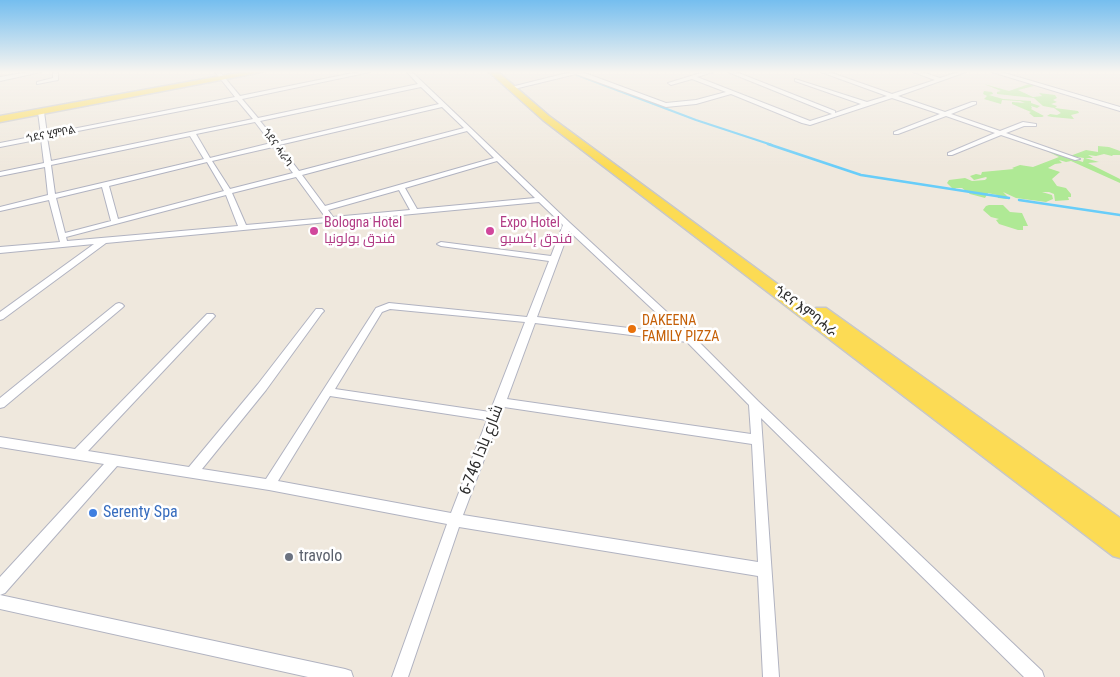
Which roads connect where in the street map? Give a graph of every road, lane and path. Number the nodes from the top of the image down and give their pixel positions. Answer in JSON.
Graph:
{"nodes":[{"id":1,"x":83,"y":104,"type":"edge"},
{"id":2,"x":210,"y":104,"type":"edge"},
{"id":3,"x":244,"y":104,"type":"edge"},
{"id":4,"x":331,"y":104,"type":"edge"},
{"id":5,"x":531,"y":104,"type":"edge"},
{"id":6,"x":537,"y":104,"type":"edge"},
{"id":7,"x":662,"y":104,"type":"edge"},
{"id":8,"x":680,"y":104,"type":"edge"},
{"id":9,"x":757,"y":104,"type":"edge"},
{"id":10,"x":811,"y":104,"type":"edge"},
{"id":11,"x":866,"y":104,"type":"edge"},
{"id":12,"x":914,"y":104,"type":"edge"},
{"id":13,"x":972,"y":104,"type":"edge"},
{"id":14,"x":1102,"y":104,"type":"edge"},
{"id":15,"x":442,"y":105,"type":"joint"},
{"id":16,"x":1120,"y":109,"type":"edge"},
{"id":17,"x":41,"y":112,"type":"junction"},
{"id":18,"x":833,"y":112,"type":"dead end"},
{"id":19,"x":945,"y":114,"type":"junction"},
{"id":20,"x":256,"y":119,"type":"junction"},
{"id":21,"x":0,"y":120,"type":"edge"},
{"id":22,"x":810,"y":123,"type":"junction"},
{"id":23,"x":1034,"y":125,"type":"dead end"},
{"id":24,"x":796,"y":128,"type":"dead end"},
{"id":25,"x":468,"y":130,"type":"junction"},
{"id":26,"x":1001,"y":132,"type":"junction"},
{"id":27,"x":192,"y":133,"type":"junction"},
{"id":28,"x":896,"y":133,"type":"dead end"},
{"id":29,"x":44,"y":136,"type":"junction"},
{"id":30,"x":0,"y":145,"type":"edge"},
{"id":31,"x":274,"y":145,"type":"junction"},
{"id":32,"x":950,"y":154,"type":"dead end"},
{"id":33,"x":498,"y":159,"type":"junction"},
{"id":34,"x":1077,"y":159,"type":"dead end"},
{"id":35,"x":209,"y":160,"type":"junction"},
{"id":36,"x":48,"y":164,"type":"junction"},
{"id":37,"x":0,"y":174,"type":"edge"},
{"id":38,"x":296,"y":174,"type":"junction"},
{"id":39,"x":105,"y":184,"type":"junction"},
{"id":40,"x":401,"y":187,"type":"junction"},
{"id":41,"x":228,"y":192,"type":"junction"},
{"id":42,"x":52,"y":197,"type":"junction"},
{"id":43,"x":541,"y":200,"type":"junction"},
{"id":44,"x":0,"y":209,"type":"edge"},
{"id":45,"x":324,"y":209,"type":"junction"},
{"id":46,"x":414,"y":211,"type":"junction"},
{"id":47,"x":331,"y":219,"type":"junction"},
{"id":48,"x":114,"y":220,"type":"junction"},
{"id":49,"x":567,"y":225,"type":"junction"},
{"id":50,"x":243,"y":227,"type":"junction"},
{"id":51,"x":61,"y":236,"type":"junction"},
{"id":52,"x":104,"y":240,"type":"junction"},
{"id":53,"x":65,"y":244,"type":"junction"},
{"id":54,"x":441,"y":244,"type":"dead end"},
{"id":55,"x":0,"y":250,"type":"edge"},
{"id":56,"x":553,"y":260,"type":"junction"},
{"id":57,"x":119,"y":306,"type":"dead end"},
{"id":58,"x":319,"y":311,"type":"dead end"},
{"id":59,"x":210,"y":316,"type":"dead end"},
{"id":60,"x":0,"y":317,"type":"edge"},
{"id":61,"x":532,"y":320,"type":"junction"},
{"id":62,"x":690,"y":339,"type":"junction"},
{"id":63,"x":328,"y":392,"type":"junction"},
{"id":64,"x":500,"y":402,"type":"junction"},
{"id":65,"x":0,"y":404,"type":"edge"},
{"id":66,"x":754,"y":404,"type":"junction"},
{"id":67,"x":495,"y":417,"type":"junction"},
{"id":68,"x":758,"y":440,"type":"junction"},
{"id":69,"x":0,"y":442,"type":"edge"},
{"id":70,"x":78,"y":454,"type":"junction"},
{"id":71,"x":114,"y":461,"type":"junction"},
{"id":72,"x":192,"y":473,"type":"junction"},
{"id":73,"x":269,"y":485,"type":"junction"},
{"id":74,"x":455,"y":520,"type":"junction"},
{"id":75,"x":1120,"y":530,"type":"edge"},
{"id":76,"x":1120,"y":549,"type":"edge"},
{"id":77,"x":764,"y":570,"type":"junction"},
{"id":78,"x":0,"y":588,"type":"edge"},
{"id":79,"x":0,"y":602,"type":"edge"},
{"id":80,"x":345,"y":677,"type":"edge"},
{"id":81,"x":400,"y":677,"type":"edge"},
{"id":82,"x":771,"y":677,"type":"edge"},
{"id":83,"x":1036,"y":677,"type":"edge"}],
"edges":[{"from":1,"to":17,"type":"main road"},
{"from":2,"to":29,"type":"street","name":"ጎደና ሂምቦል"},
{"from":3,"to":20,"type":"street","name":"ጎደና ሓራካ"},
{"from":4,"to":20,"type":"street"},
{"from":5,"to":76,"type":"main road","name":"ጎደና እምባሓራ"},
{"from":6,"to":75,"type":"main road","name":"ጎደና እምባሓራ"},
{"from":7,"to":8,"type":"street"},
{"from":9,"to":22,"type":"street"},
{"from":10,"to":18,"type":"street"},
{"from":11,"to":22,"type":"street"},
{"from":12,"to":19,"type":"street"},
{"from":13,"to":19,"type":"street"},
{"from":14,"to":16,"type":"street"},
{"from":15,"to":25,"type":"street"},
{"from":15,"to":31,"type":"street"},
{"from":17,"to":21,"type":"main road"},
{"from":17,"to":29,"type":"street"},
{"from":19,"to":26,"type":"street"},
{"from":19,"to":28,"type":"street"},
{"from":20,"to":27,"type":"street"},
{"from":20,"to":31,"type":"street","name":"ጎደና ሓራካ"},
{"from":22,"to":24,"type":"street"},
{"from":23,"to":26,"type":"street"},
{"from":25,"to":33,"type":"street"},
{"from":25,"to":38,"type":"street"},
{"from":26,"to":32,"type":"street"},
{"from":26,"to":34,"type":"street"},
{"from":27,"to":35,"type":"street"},
{"from":27,"to":36,"type":"street"},
{"from":29,"to":30,"type":"street","name":"ጎደና ሂምቦል"},
{"from":29,"to":36,"type":"street"},
{"from":31,"to":35,"type":"street"},
{"from":31,"to":38,"type":"street","name":"ጎደና ሓራካ"},
{"from":33,"to":40,"type":"street"},
{"from":33,"to":43,"type":"street"},
{"from":35,"to":39,"type":"street"},
{"from":35,"to":41,"type":"street"},
{"from":36,"to":37,"type":"street"},
{"from":36,"to":42,"type":"street"},
{"from":38,"to":41,"type":"street"},
{"from":38,"to":45,"type":"street","name":"ጎደና ሓራካ"},
{"from":39,"to":42,"type":"street"},
{"from":39,"to":48,"type":"street"},
{"from":40,"to":45,"type":"street"},
{"from":40,"to":46,"type":"street"},
{"from":41,"to":48,"type":"street"},
{"from":41,"to":50,"type":"street"},
{"from":42,"to":44,"type":"street"},
{"from":42,"to":51,"type":"street"},
{"from":43,"to":46,"type":"street"},
{"from":43,"to":49,"type":"street"},
{"from":45,"to":47,"type":"street","name":"ጎደና ሓራካ"},
{"from":46,"to":47,"type":"street"},
{"from":47,"to":50,"type":"street"},
{"from":48,"to":51,"type":"street"},
{"from":49,"to":56,"type":"street","name":"شارع بادا 746-6"},
{"from":49,"to":62,"type":"street"},
{"from":50,"to":52,"type":"street"},
{"from":51,"to":53,"type":"street"},
{"from":52,"to":53,"type":"street"},
{"from":52,"to":60,"type":"street"},
{"from":53,"to":55,"type":"street"},
{"from":54,"to":56,"type":"street"},
{"from":56,"to":61,"type":"street","name":"شارع بادا 746-6"},
{"from":57,"to":65,"type":"street"},
{"from":58,"to":72,"type":"street"},
{"from":59,"to":70,"type":"street"},
{"from":61,"to":62,"type":"street"},
{"from":61,"to":63,"type":"street"},
{"from":61,"to":64,"type":"street","name":"شارع بادا 746-6"},
{"from":62,"to":66,"type":"street"},
{"from":63,"to":67,"type":"street"},
{"from":63,"to":73,"type":"street"},
{"from":64,"to":67,"type":"street","name":"شارع بادا 746-6"},
{"from":64,"to":68,"type":"street"},
{"from":66,"to":68,"type":"street"},
{"from":66,"to":83,"type":"street"},
{"from":67,"to":74,"type":"street","name":"شارع بادا 746-6"},
{"from":68,"to":77,"type":"street"},
{"from":69,"to":70,"type":"street"},
{"from":70,"to":71,"type":"street"},
{"from":71,"to":72,"type":"street"},
{"from":71,"to":78,"type":"street"},
{"from":72,"to":73,"type":"street"},
{"from":73,"to":74,"type":"street"},
{"from":74,"to":77,"type":"street"},
{"from":74,"to":81,"type":"street","name":"شارع بادا 746-6"},
{"from":77,"to":82,"type":"street"},
{"from":79,"to":80,"type":"street"}]}
